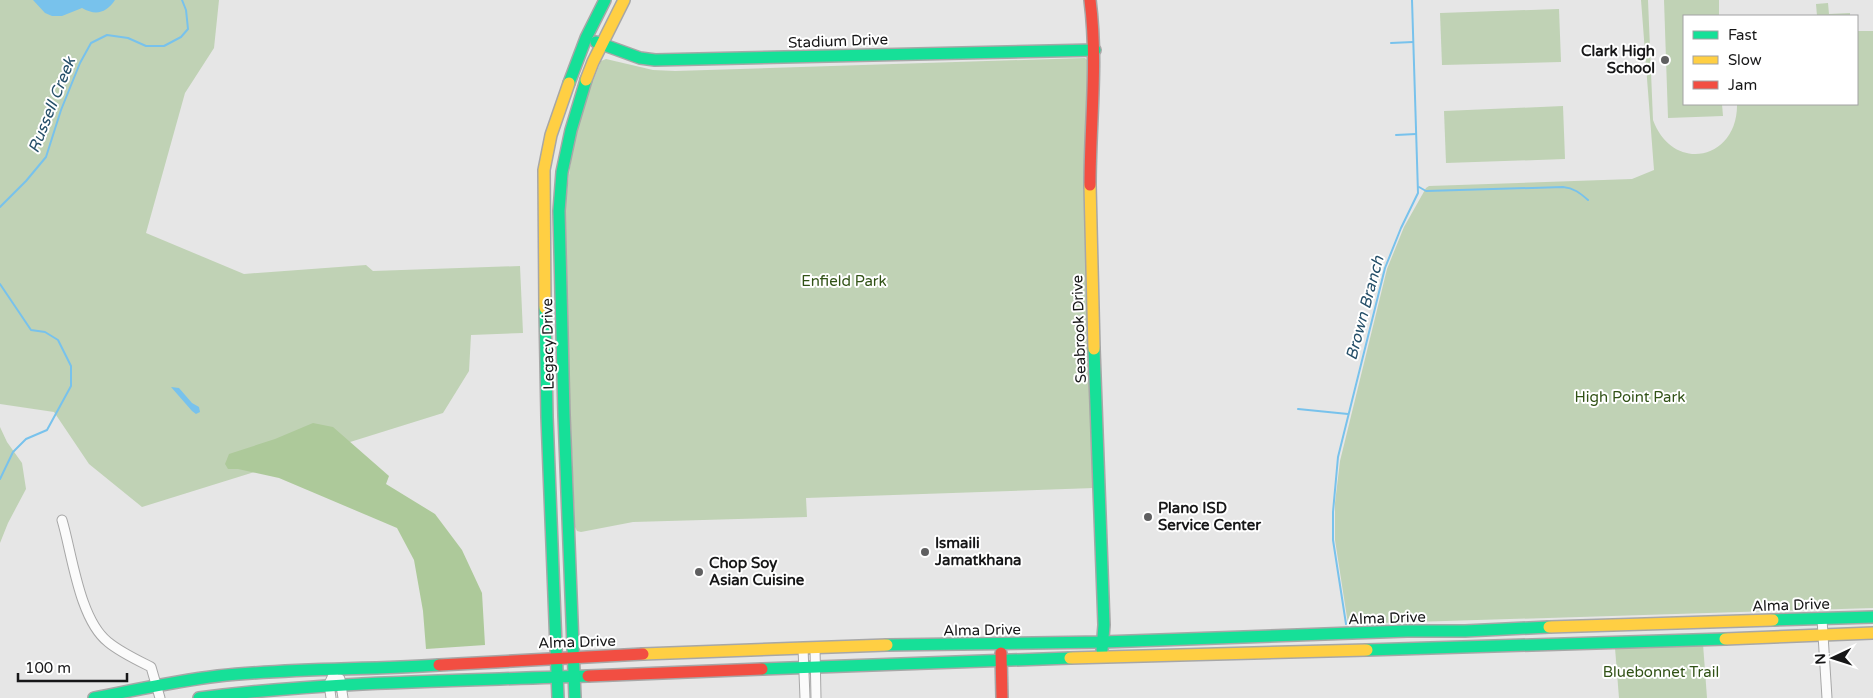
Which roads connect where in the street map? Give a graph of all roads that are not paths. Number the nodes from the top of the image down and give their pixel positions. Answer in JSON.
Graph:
{"nodes":[{"id":1,"x":604,"y":0,"type":"edge"},
{"id":2,"x":624,"y":0,"type":"edge"},
{"id":3,"x":1090,"y":0,"type":"edge"},
{"id":4,"x":586,"y":38,"type":"junction"},
{"id":5,"x":602,"y":45,"type":"junction"},
{"id":6,"x":1095,"y":50,"type":"junction"},
{"id":7,"x":564,"y":415,"type":"junction"},
{"id":8,"x":547,"y":417,"type":"junction"},
{"id":9,"x":62,"y":520,"type":"dead end"},
{"id":10,"x":551,"y":536,"type":"junction"},
{"id":11,"x":569,"y":536,"type":"junction"},
{"id":12,"x":1873,"y":617,"type":"edge"},
{"id":13,"x":1822,"y":619,"type":"junction"},
{"id":14,"x":1668,"y":623,"type":"junction"},
{"id":15,"x":1873,"y":633,"type":"edge"},
{"id":16,"x":1823,"y":635,"type":"junction"},
{"id":17,"x":1273,"y":637,"type":"junction"},
{"id":18,"x":1668,"y":641,"type":"junction"},
{"id":19,"x":1103,"y":642,"type":"junction"},
{"id":20,"x":1001,"y":644,"type":"junction"},
{"id":21,"x":809,"y":648,"type":"junction"},
{"id":22,"x":713,"y":652,"type":"junction"},
{"id":23,"x":1275,"y":652,"type":"junction"},
{"id":24,"x":556,"y":658,"type":"junction"},
{"id":25,"x":573,"y":658,"type":"junction"},
{"id":26,"x":1101,"y":658,"type":"junction"},
{"id":27,"x":1001,"y":660,"type":"junction"},
{"id":28,"x":431,"y":666,"type":"junction"},
{"id":29,"x":810,"y":667,"type":"junction"},
{"id":30,"x":336,"y":669,"type":"junction"},
{"id":31,"x":715,"y":671,"type":"junction"},
{"id":32,"x":575,"y":676,"type":"junction"},
{"id":33,"x":557,"y":677,"type":"junction"},
{"id":34,"x":432,"y":682,"type":"junction"},
{"id":35,"x":329,"y":684,"type":"junction"},
{"id":36,"x":342,"y":684,"type":"junction"},
{"id":37,"x":157,"y":685,"type":"junction"},
{"id":38,"x":94,"y":698,"type":"edge"},
{"id":39,"x":160,"y":698,"type":"edge"},
{"id":40,"x":199,"y":698,"type":"edge"},
{"id":41,"x":331,"y":698,"type":"edge"},
{"id":42,"x":343,"y":698,"type":"edge"},
{"id":43,"x":558,"y":698,"type":"edge"},
{"id":44,"x":575,"y":698,"type":"edge"},
{"id":45,"x":805,"y":698,"type":"edge"},
{"id":46,"x":816,"y":698,"type":"edge"},
{"id":47,"x":1002,"y":698,"type":"edge"},
{"id":48,"x":1819,"y":698,"type":"edge"},
{"id":49,"x":1827,"y":698,"type":"edge"}],
"edges":[{"from":1,"to":4,"type":"main road","name":"Legacy Drive"},
{"from":2,"to":5,"type":"main road","name":"Legacy Drive"},
{"from":3,"to":6,"type":"main road","name":"Seabrook Drive"},
{"from":4,"to":5,"type":"main road","name":"Stadium Drive"},
{"from":4,"to":8,"type":"main road","name":"Legacy Drive"},
{"from":5,"to":6,"type":"main road","name":"Stadium Drive"},
{"from":5,"to":7,"type":"main road","name":"Legacy Drive"},
{"from":6,"to":19,"type":"main road","name":"Seabrook Drive"},
{"from":7,"to":8,"type":"main road"},
{"from":7,"to":11,"type":"main road","name":"Legacy Drive"},
{"from":8,"to":10,"type":"main road","name":"Legacy Drive"},
{"from":9,"to":37,"type":"street"},
{"from":10,"to":11,"type":"main road"},
{"from":10,"to":24,"type":"main road","name":"Legacy Drive"},
{"from":11,"to":25,"type":"main road","name":"Legacy Drive"},
{"from":12,"to":13,"type":"main road","name":"Alma Drive"},
{"from":13,"to":14,"type":"main road","name":"Alma Drive"},
{"from":13,"to":16,"type":"street"},
{"from":14,"to":17,"type":"main road","name":"Alma Drive"},
{"from":14,"to":18,"type":"main road"},
{"from":15,"to":16,"type":"main road","name":"Alma Drive"},
{"from":16,"to":18,"type":"main road","name":"Alma Drive"},
{"from":16,"to":49,"type":"street"},
{"from":17,"to":19,"type":"main road","name":"Alma Drive"},
{"from":17,"to":23,"type":"main road"},
{"from":18,"to":23,"type":"main road","name":"Alma Drive"},
{"from":19,"to":20,"type":"main road","name":"Alma Drive"},
{"from":19,"to":26,"type":"main road","name":"Seabrook Drive"},
{"from":20,"to":21,"type":"main road","name":"Alma Drive"},
{"from":20,"to":27,"type":"main road"},
{"from":21,"to":22,"type":"main road","name":"Alma Drive"},
{"from":21,"to":29,"type":"street"},
{"from":22,"to":25,"type":"main road","name":"Alma Drive"},
{"from":22,"to":31,"type":"main road"},
{"from":23,"to":26,"type":"main road","name":"Alma Drive"},
{"from":24,"to":25,"type":"main road","name":"Alma Drive"},
{"from":24,"to":28,"type":"main road","name":"Alma Drive"},
{"from":24,"to":33,"type":"main road","name":"Legacy Drive"},
{"from":25,"to":32,"type":"main road","name":"Legacy Drive"},
{"from":26,"to":27,"type":"main road","name":"Alma Drive"},
{"from":27,"to":29,"type":"main road","name":"Alma Drive"},
{"from":27,"to":47,"type":"main road"},
{"from":28,"to":30,"type":"main road","name":"Alma Drive"},
{"from":28,"to":34,"type":"main road"},
{"from":29,"to":31,"type":"main road","name":"Alma Drive"},
{"from":29,"to":45,"type":"street"},
{"from":29,"to":46,"type":"street"},
{"from":30,"to":35,"type":"street"},
{"from":30,"to":36,"type":"street"},
{"from":30,"to":37,"type":"main road","name":"Alma Drive"},
{"from":31,"to":32,"type":"main road","name":"Alma Drive"},
{"from":32,"to":33,"type":"main road","name":"Alma Drive"},
{"from":32,"to":44,"type":"main road","name":"Legacy Drive"},
{"from":33,"to":34,"type":"main road","name":"Alma Drive"},
{"from":33,"to":43,"type":"main road","name":"Legacy Drive"},
{"from":34,"to":36,"type":"main road","name":"Alma Drive"},
{"from":35,"to":36,"type":"main road","name":"Alma Drive"},
{"from":35,"to":40,"type":"main road","name":"Alma Drive"},
{"from":35,"to":41,"type":"street"},
{"from":36,"to":42,"type":"street"},
{"from":37,"to":38,"type":"main road","name":"Alma Drive"},
{"from":37,"to":39,"type":"street"},
{"from":48,"to":49,"type":"street"}]}
